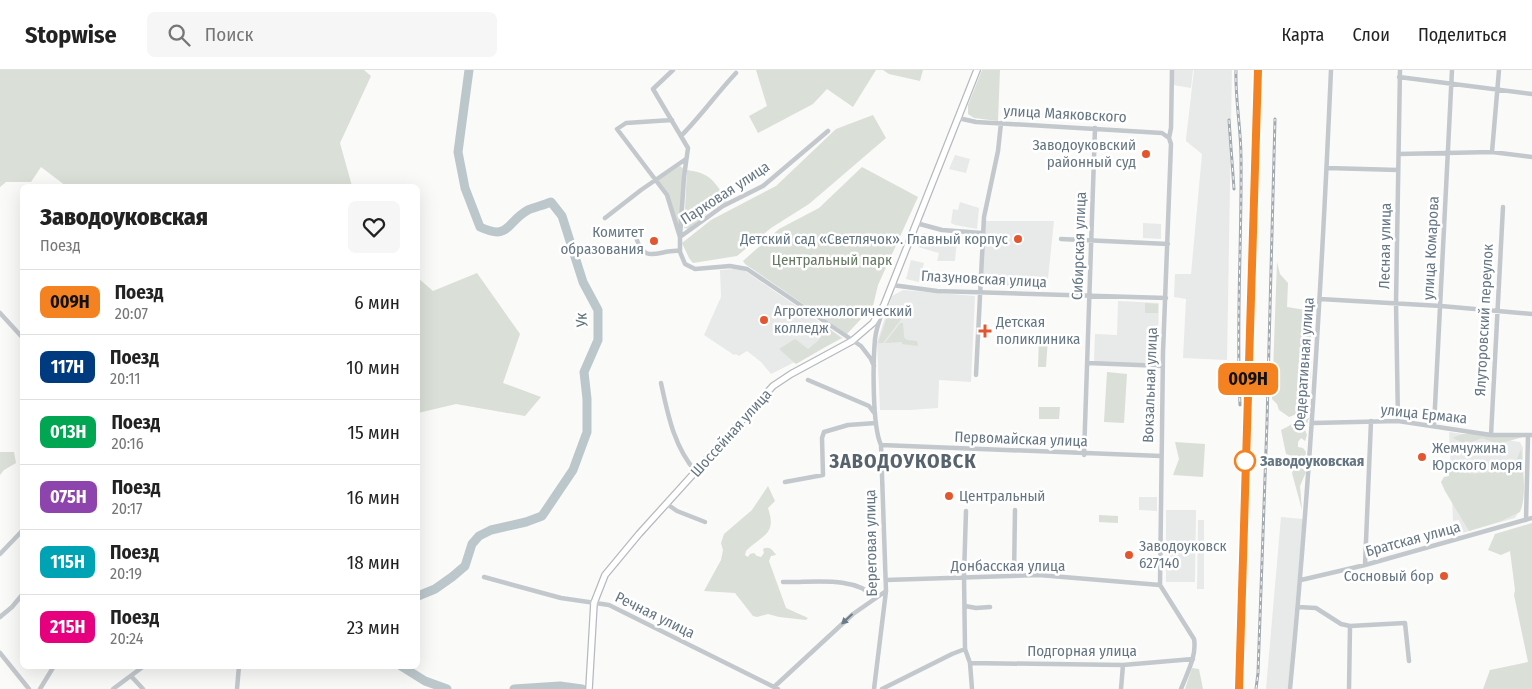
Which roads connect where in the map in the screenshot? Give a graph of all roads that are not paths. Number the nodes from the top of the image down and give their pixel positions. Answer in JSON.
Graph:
{"nodes":[{"id":1,"x":673,"y":70,"type":"edge"},
{"id":2,"x":977,"y":70,"type":"edge"},
{"id":3,"x":1172,"y":70,"type":"edge"},
{"id":4,"x":1331,"y":70,"type":"edge"},
{"id":5,"x":1400,"y":70,"type":"edge"},
{"id":6,"x":1452,"y":70,"type":"edge"},
{"id":7,"x":1499,"y":70,"type":"edge"},
{"id":8,"x":736,"y":73,"type":"dead end"},
{"id":9,"x":1399,"y":77,"type":"junction"},
{"id":10,"x":1451,"y":82,"type":"junction"},
{"id":11,"x":1498,"y":88,"type":"junction"},
{"id":12,"x":1532,"y":94,"type":"edge"},
{"id":13,"x":958,"y":118,"type":"junction"},
{"id":14,"x":672,"y":120,"type":"junction"},
{"id":15,"x":1001,"y":123,"type":"junction"},
{"id":16,"x":1095,"y":128,"type":"junction"},
{"id":17,"x":828,"y":131,"type":"dead end"},
{"id":18,"x":681,"y":136,"type":"junction"},
{"id":19,"x":1168,"y":138,"type":"junction"},
{"id":20,"x":1492,"y":152,"type":"junction"},
{"id":21,"x":1447,"y":153,"type":"junction"},
{"id":22,"x":1399,"y":154,"type":"junction"},
{"id":23,"x":1532,"y":157,"type":"edge"},
{"id":24,"x":686,"y":159,"type":"junction"},
{"id":25,"x":1327,"y":168,"type":"junction"},
{"id":26,"x":1398,"y":170,"type":"junction"},
{"id":27,"x":656,"y":180,"type":"junction"},
{"id":28,"x":1503,"y":206,"type":"dead end"},
{"id":29,"x":605,"y":218,"type":"dead end"},
{"id":30,"x":916,"y":223,"type":"junction"},
{"id":31,"x":982,"y":233,"type":"junction"},
{"id":32,"x":636,"y":237,"type":"dead end"},
{"id":33,"x":680,"y":237,"type":"junction"},
{"id":34,"x":1061,"y":239,"type":"dead end"},
{"id":35,"x":1092,"y":241,"type":"junction"},
{"id":36,"x":1168,"y":244,"type":"junction"},
{"id":37,"x":680,"y":251,"type":"junction"},
{"id":38,"x":892,"y":285,"type":"junction"},
{"id":39,"x":980,"y":292,"type":"junction"},
{"id":40,"x":1090,"y":297,"type":"junction"},
{"id":41,"x":1166,"y":298,"type":"junction"},
{"id":42,"x":1320,"y":299,"type":"junction"},
{"id":43,"x":1396,"y":303,"type":"junction"},
{"id":44,"x":884,"y":305,"type":"junction"},
{"id":45,"x":1441,"y":306,"type":"junction"},
{"id":46,"x":1496,"y":311,"type":"junction"},
{"id":47,"x":0,"y":313,"type":"edge"},
{"id":48,"x":1532,"y":314,"type":"edge"},
{"id":49,"x":20,"y":335,"type":"edge"},
{"id":50,"x":852,"y":341,"type":"junction"},
{"id":51,"x":1088,"y":363,"type":"junction"},
{"id":52,"x":874,"y":366,"type":"junction"},
{"id":53,"x":1163,"y":366,"type":"junction"},
{"id":54,"x":976,"y":375,"type":"dead end"},
{"id":55,"x":808,"y":380,"type":"dead end"},
{"id":56,"x":661,"y":383,"type":"dead end"},
{"id":57,"x":876,"y":415,"type":"junction"},
{"id":58,"x":1371,"y":421,"type":"junction"},
{"id":59,"x":1398,"y":421,"type":"junction"},
{"id":60,"x":876,"y":422,"type":"junction"},
{"id":61,"x":1313,"y":423,"type":"junction"},
{"id":62,"x":1434,"y":426,"type":"junction"},
{"id":63,"x":1491,"y":435,"type":"junction"},
{"id":64,"x":1530,"y":436,"type":"edge"},
{"id":65,"x":881,"y":445,"type":"junction"},
{"id":66,"x":1084,"y":455,"type":"junction"},
{"id":67,"x":1161,"y":456,"type":"junction"},
{"id":68,"x":696,"y":472,"type":"junction"},
{"id":69,"x":785,"y":482,"type":"dead end"},
{"id":70,"x":667,"y":504,"type":"junction"},
{"id":71,"x":1015,"y":510,"type":"dead end"},
{"id":72,"x":966,"y":511,"type":"dead end"},
{"id":73,"x":1532,"y":518,"type":"edge"},
{"id":74,"x":1526,"y":520,"type":"junction"},
{"id":75,"x":706,"y":522,"type":"dead end"},
{"id":76,"x":20,"y":534,"type":"edge"},
{"id":77,"x":0,"y":554,"type":"edge"},
{"id":78,"x":1364,"y":565,"type":"junction"},
{"id":79,"x":1014,"y":576,"type":"junction"},
{"id":80,"x":484,"y":577,"type":"dead end"},
{"id":81,"x":964,"y":577,"type":"junction"},
{"id":82,"x":886,"y":580,"type":"junction"},
{"id":83,"x":1301,"y":580,"type":"junction"},
{"id":84,"x":783,"y":582,"type":"dead end"},
{"id":85,"x":1160,"y":586,"type":"junction"},
{"id":86,"x":886,"y":591,"type":"junction"},
{"id":87,"x":20,"y":597,"type":"edge"},
{"id":88,"x":875,"y":597,"type":"junction"},
{"id":89,"x":594,"y":603,"type":"junction"},
{"id":90,"x":965,"y":606,"type":"junction"},
{"id":91,"x":990,"y":607,"type":"dead end"},
{"id":92,"x":1298,"y":607,"type":"junction"},
{"id":93,"x":0,"y":617,"type":"edge"},
{"id":94,"x":1350,"y":626,"type":"junction"},
{"id":95,"x":966,"y":650,"type":"junction"},
{"id":96,"x":0,"y":653,"type":"edge"},
{"id":97,"x":1193,"y":659,"type":"junction"},
{"id":98,"x":1409,"y":661,"type":"dead end"},
{"id":99,"x":970,"y":663,"type":"junction"},
{"id":100,"x":1123,"y":664,"type":"junction"},
{"id":101,"x":52,"y":669,"type":"edge"},
{"id":102,"x":140,"y":669,"type":"edge"},
{"id":103,"x":239,"y":669,"type":"edge"},
{"id":104,"x":131,"y":676,"type":"junction"},
{"id":105,"x":776,"y":688,"type":"edge"},
{"id":106,"x":29,"y":689,"type":"edge"},
{"id":107,"x":40,"y":689,"type":"edge"},
{"id":108,"x":113,"y":689,"type":"edge"},
{"id":109,"x":143,"y":689,"type":"edge"},
{"id":110,"x":237,"y":689,"type":"edge"},
{"id":111,"x":589,"y":689,"type":"edge"},
{"id":112,"x":874,"y":689,"type":"edge"},
{"id":113,"x":882,"y":689,"type":"edge"},
{"id":114,"x":972,"y":689,"type":"edge"},
{"id":115,"x":1121,"y":689,"type":"edge"},
{"id":116,"x":1181,"y":689,"type":"edge"},
{"id":117,"x":1290,"y":689,"type":"edge"},
{"id":118,"x":1349,"y":689,"type":"edge"}],
"edges":[{"from":1,"to":14,"type":"street","name":"Парковая улица"},
{"from":2,"to":13,"type":"main road","name":"Шоссейная улица"},
{"from":3,"to":19,"type":"street","name":"Вокзальная улица"},
{"from":4,"to":25,"type":"street","name":"Федеративная улица"},
{"from":5,"to":9,"type":"street","name":"Лесная улица"},
{"from":6,"to":10,"type":"street","name":"улица Комарова"},
{"from":7,"to":11,"type":"street"},
{"from":8,"to":18,"type":"street"},
{"from":9,"to":10,"type":"street"},
{"from":9,"to":22,"type":"street","name":"Лесная улица"},
{"from":10,"to":11,"type":"street"},
{"from":10,"to":21,"type":"street","name":"улица Комарова"},
{"from":11,"to":12,"type":"street"},
{"from":11,"to":20,"type":"street"},
{"from":13,"to":15,"type":"street","name":"улица Маяковского"},
{"from":13,"to":30,"type":"main road","name":"Шоссейная улица"},
{"from":14,"to":18,"type":"street","name":"Парковая улица"},
{"from":14,"to":27,"type":"street","name":"Парковая улица"},
{"from":15,"to":16,"type":"street","name":"улица Маяковского"},
{"from":15,"to":31,"type":"street"},
{"from":16,"to":19,"type":"street","name":"улица Маяковского"},
{"from":16,"to":35,"type":"street","name":"Сибирская улица"},
{"from":17,"to":33,"type":"street","name":"Парковая улица"},
{"from":18,"to":24,"type":"street","name":"Парковая улица"},
{"from":19,"to":36,"type":"street","name":"Вокзальная улица"},
{"from":20,"to":21,"type":"street"},
{"from":20,"to":23,"type":"street"},
{"from":21,"to":22,"type":"street"},
{"from":21,"to":45,"type":"street","name":"улица Комарова"},
{"from":22,"to":26,"type":"street","name":"Лесная улица"},
{"from":24,"to":27,"type":"street"},
{"from":24,"to":33,"type":"street","name":"Парковая улица"},
{"from":25,"to":26,"type":"street"},
{"from":25,"to":42,"type":"street","name":"Федеративная улица"},
{"from":26,"to":43,"type":"street","name":"Лесная улица"},
{"from":27,"to":29,"type":"street"},
{"from":27,"to":33,"type":"street","name":"Парковая улица"},
{"from":28,"to":46,"type":"street","name":"Ялуторовский переулок"},
{"from":30,"to":31,"type":"street"},
{"from":30,"to":38,"type":"main road","name":"Шоссейная улица"},
{"from":31,"to":39,"type":"street"},
{"from":32,"to":37,"type":"street"},
{"from":33,"to":37,"type":"street","name":"Парковая улица"},
{"from":34,"to":35,"type":"street"},
{"from":35,"to":36,"type":"street"},
{"from":35,"to":40,"type":"street","name":"Сибирская улица"},
{"from":36,"to":41,"type":"street","name":"Вокзальная улица"},
{"from":37,"to":50,"type":"street"},
{"from":38,"to":39,"type":"street","name":"Глазуновская улица"},
{"from":38,"to":44,"type":"main road","name":"Шоссейная улица"},
{"from":39,"to":40,"type":"street","name":"Глазуновская улица"},
{"from":39,"to":54,"type":"street"},
{"from":40,"to":41,"type":"street","name":"Глазуновская улица"},
{"from":40,"to":51,"type":"street","name":"Сибирская улица"},
{"from":41,"to":53,"type":"street","name":"Вокзальная улица"},
{"from":42,"to":43,"type":"street"},
{"from":42,"to":61,"type":"street","name":"Федеративная улица"},
{"from":43,"to":45,"type":"street"},
{"from":43,"to":59,"type":"street","name":"Лесная улица"},
{"from":44,"to":50,"type":"main road","name":"Шоссейная улица"},
{"from":44,"to":52,"type":"street","name":"Береговая улица"},
{"from":45,"to":46,"type":"street"},
{"from":45,"to":62,"type":"street","name":"улица Комарова"},
{"from":46,"to":48,"type":"street"},
{"from":46,"to":63,"type":"street","name":"Ялуторовский переулок"},
{"from":47,"to":49,"type":"street"},
{"from":50,"to":52,"type":"street"},
{"from":50,"to":68,"type":"main road","name":"Шоссейная улица"},
{"from":51,"to":53,"type":"street"},
{"from":51,"to":66,"type":"street","name":"Сибирская улица"},
{"from":52,"to":57,"type":"street","name":"Береговая улица"},
{"from":53,"to":67,"type":"street","name":"Вокзальная улица"},
{"from":55,"to":57,"type":"street"},
{"from":56,"to":68,"type":"street"},
{"from":57,"to":60,"type":"street","name":"Береговая улица"},
{"from":58,"to":59,"type":"street","name":"улица Ермака"},
{"from":58,"to":61,"type":"street","name":"улица Ермака"},
{"from":58,"to":78,"type":"street"},
{"from":59,"to":62,"type":"street","name":"улица Ермака"},
{"from":60,"to":65,"type":"street","name":"Береговая улица"},
{"from":60,"to":69,"type":"street"},
{"from":61,"to":83,"type":"street","name":"Федеративная улица"},
{"from":62,"to":63,"type":"street","name":"улица Ермака"},
{"from":63,"to":64,"type":"street","name":"улица Ермака"},
{"from":64,"to":74,"type":"street"},
{"from":65,"to":66,"type":"street","name":"Первомайская улица"},
{"from":65,"to":82,"type":"street","name":"Береговая улица"},
{"from":66,"to":67,"type":"street","name":"Первомайская улица"},
{"from":67,"to":85,"type":"street","name":"Вокзальная улица"},
{"from":68,"to":70,"type":"main road","name":"Шоссейная улица"},
{"from":70,"to":75,"type":"street"},
{"from":70,"to":89,"type":"main road","name":"Шоссейная улица"},
{"from":71,"to":79,"type":"street"},
{"from":72,"to":81,"type":"street"},
{"from":73,"to":74,"type":"street","name":"Братская улица"},
{"from":74,"to":78,"type":"street","name":"Братская улица"},
{"from":76,"to":77,"type":"street"},
{"from":78,"to":83,"type":"street","name":"Братская улица"},
{"from":79,"to":81,"type":"street","name":"Донбасская улица"},
{"from":79,"to":85,"type":"street","name":"Донбасская улица"},
{"from":80,"to":89,"type":"street","name":"Речная улица"},
{"from":81,"to":82,"type":"street","name":"Донбасская улица"},
{"from":81,"to":90,"type":"street"},
{"from":82,"to":86,"type":"street","name":"Береговая улица"},
{"from":83,"to":92,"type":"street","name":"Федеративная улица"},
{"from":84,"to":88,"type":"street"},
{"from":85,"to":97,"type":"street"},
{"from":86,"to":88,"type":"street"},
{"from":86,"to":112,"type":"street","name":"Береговая улица"},
{"from":87,"to":93,"type":"street"},
{"from":88,"to":105,"type":"street","one_way":true},
{"from":89,"to":105,"type":"street","name":"Речная улица"},
{"from":89,"to":111,"type":"main road","name":"Шоссейная улица"},
{"from":90,"to":91,"type":"street"},
{"from":90,"to":95,"type":"street"},
{"from":92,"to":94,"type":"street"},
{"from":92,"to":117,"type":"street","name":"Федеративная улица"},
{"from":94,"to":98,"type":"street"},
{"from":94,"to":118,"type":"street"},
{"from":95,"to":99,"type":"street"},
{"from":95,"to":113,"type":"street"},
{"from":96,"to":106,"type":"street"},
{"from":97,"to":100,"type":"street","name":"Подгорная улица"},
{"from":97,"to":116,"type":"street"},
{"from":99,"to":100,"type":"street","name":"Подгорная улица"},
{"from":99,"to":114,"type":"street"},
{"from":100,"to":115,"type":"street"},
{"from":101,"to":107,"type":"street"},
{"from":102,"to":104,"type":"street"},
{"from":103,"to":110,"type":"street"},
{"from":104,"to":108,"type":"street"},
{"from":104,"to":109,"type":"street"}]}
